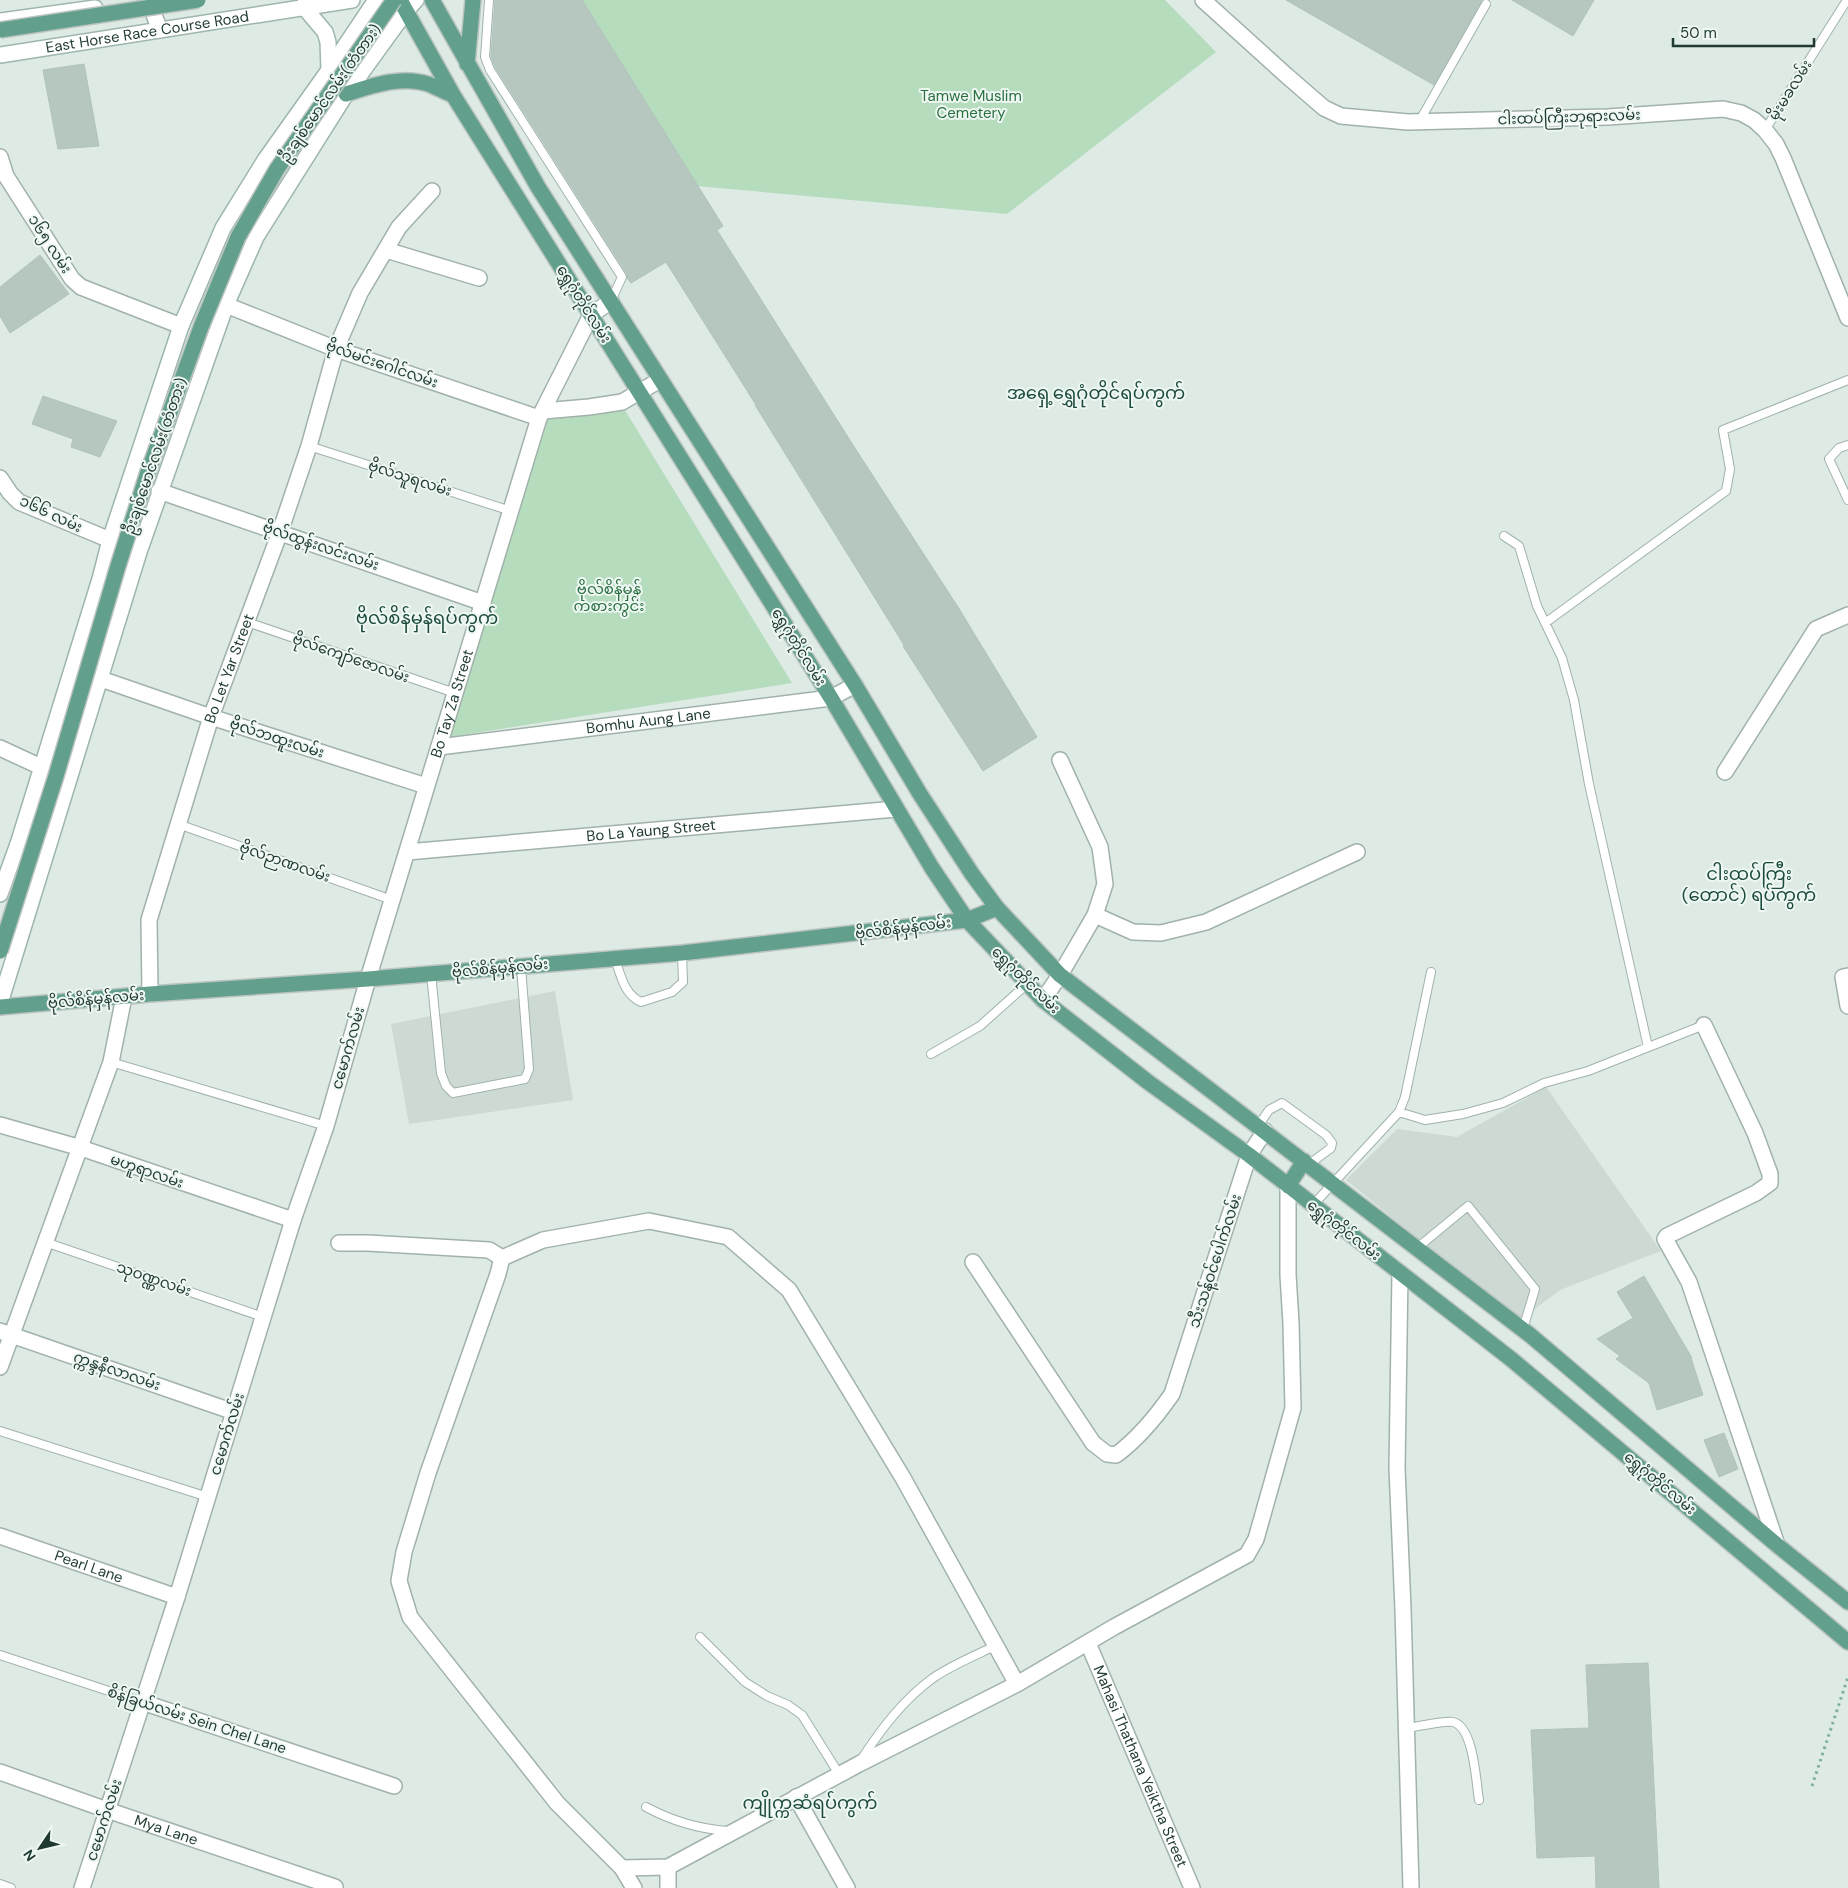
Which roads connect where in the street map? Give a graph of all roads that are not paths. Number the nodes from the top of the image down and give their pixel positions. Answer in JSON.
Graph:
{"nodes":[{"id":1,"x":151,"y":0,"type":"edge"},
{"id":2,"x":198,"y":0,"type":"edge"},
{"id":3,"x":352,"y":0,"type":"edge"},
{"id":4,"x":376,"y":0,"type":"edge"},
{"id":5,"x":394,"y":0,"type":"edge"},
{"id":6,"x":432,"y":0,"type":"edge"},
{"id":7,"x":473,"y":0,"type":"edge"},
{"id":8,"x":489,"y":0,"type":"edge"},
{"id":9,"x":1203,"y":0,"type":"edge"},
{"id":10,"x":1847,"y":0,"type":"edge"},
{"id":11,"x":407,"y":4,"type":"edge"},
{"id":12,"x":1486,"y":4,"type":"dead end"},
{"id":13,"x":303,"y":6,"type":"junction"},
{"id":14,"x":0,"y":21,"type":"edge"},
{"id":15,"x":0,"y":30,"type":"edge"},
{"id":16,"x":160,"y":30,"type":"junction"},
{"id":17,"x":0,"y":54,"type":"edge"},
{"id":18,"x":467,"y":64,"type":"junction"},
{"id":19,"x":329,"y":70,"type":"junction"},
{"id":20,"x":346,"y":94,"type":"junction"},
{"id":21,"x":453,"y":95,"type":"junction"},
{"id":22,"x":1419,"y":122,"type":"junction"},
{"id":23,"x":1765,"y":130,"type":"junction"},
{"id":24,"x":0,"y":157,"type":"edge"},
{"id":25,"x":432,"y":191,"type":"dead end"},
{"id":26,"x":386,"y":250,"type":"junction"},
{"id":27,"x":479,"y":278,"type":"dead end"},
{"id":28,"x":611,"y":302,"type":"junction"},
{"id":29,"x":226,"y":305,"type":"junction"},
{"id":30,"x":591,"y":316,"type":"junction"},
{"id":31,"x":1848,"y":318,"type":"edge"},
{"id":32,"x":182,"y":326,"type":"junction"},
{"id":33,"x":336,"y":349,"type":"junction"},
{"id":34,"x":660,"y":380,"type":"junction"},
{"id":35,"x":1848,"y":380,"type":"edge"},
{"id":36,"x":640,"y":392,"type":"junction"},
{"id":37,"x":541,"y":414,"type":"junction"},
{"id":38,"x":1848,"y":445,"type":"edge"},
{"id":39,"x":309,"y":446,"type":"junction"},
{"id":40,"x":0,"y":478,"type":"edge"},
{"id":41,"x":159,"y":491,"type":"junction"},
{"id":42,"x":1848,"y":500,"type":"edge"},
{"id":43,"x":511,"y":511,"type":"junction"},
{"id":44,"x":280,"y":532,"type":"junction"},
{"id":45,"x":1504,"y":536,"type":"dead end"},
{"id":46,"x":110,"y":540,"type":"junction"},
{"id":47,"x":100,"y":579,"type":"junction"},
{"id":48,"x":128,"y":588,"type":"junction"},
{"id":49,"x":483,"y":603,"type":"junction"},
{"id":50,"x":1848,"y":615,"type":"edge"},
{"id":51,"x":247,"y":622,"type":"junction"},
{"id":52,"x":1545,"y":623,"type":"junction"},
{"id":53,"x":101,"y":679,"type":"junction"},
{"id":54,"x":855,"y":685,"type":"junction"},
{"id":55,"x":455,"y":694,"type":"junction"},
{"id":56,"x":831,"y":698,"type":"junction"},
{"id":57,"x":211,"y":717,"type":"junction"},
{"id":58,"x":439,"y":747,"type":"junction"},
{"id":59,"x":0,"y":748,"type":"edge"},
{"id":60,"x":1060,"y":760,"type":"dead end"},
{"id":61,"x":41,"y":767,"type":"junction"},
{"id":62,"x":1725,"y":772,"type":"dead end"},
{"id":63,"x":70,"y":778,"type":"junction"},
{"id":64,"x":426,"y":786,"type":"junction"},
{"id":65,"x":896,"y":809,"type":"junction"},
{"id":66,"x":178,"y":824,"type":"junction"},
{"id":67,"x":19,"y":841,"type":"junction"},
{"id":68,"x":47,"y":851,"type":"junction"},
{"id":69,"x":407,"y":852,"type":"junction"},
{"id":70,"x":1357,"y":852,"type":"dead end"},
{"id":71,"x":0,"y":894,"type":"edge"},
{"id":72,"x":392,"y":900,"type":"junction"},
{"id":73,"x":997,"y":908,"type":"junction"},
{"id":74,"x":1095,"y":914,"type":"junction"},
{"id":75,"x":967,"y":920,"type":"junction"},
{"id":76,"x":0,"y":951,"type":"edge"},
{"id":77,"x":682,"y":953,"type":"junction"},
{"id":78,"x":614,"y":959,"type":"junction"},
{"id":79,"x":521,"y":967,"type":"junction"},
{"id":80,"x":1431,"y":972,"type":"dead end"},
{"id":81,"x":431,"y":974,"type":"junction"},
{"id":82,"x":1060,"y":975,"type":"junction"},
{"id":83,"x":1848,"y":976,"type":"edge"},
{"id":84,"x":368,"y":979,"type":"junction"},
{"id":85,"x":1027,"y":984,"type":"junction"},
{"id":86,"x":150,"y":994,"type":"junction"},
{"id":87,"x":124,"y":997,"type":"junction"},
{"id":88,"x":1043,"y":1000,"type":"junction"},
{"id":89,"x":0,"y":1003,"type":"edge"},
{"id":90,"x":1848,"y":1006,"type":"edge"},
{"id":91,"x":0,"y":1007,"type":"edge"},
{"id":92,"x":1704,"y":1025,"type":"joint"},
{"id":93,"x":1648,"y":1047,"type":"junction"},
{"id":94,"x":931,"y":1054,"type":"dead end"},
{"id":95,"x":111,"y":1062,"type":"junction"},
{"id":96,"x":1400,"y":1112,"type":"junction"},
{"id":97,"x":0,"y":1125,"type":"edge"},
{"id":98,"x":326,"y":1126,"type":"junction"},
{"id":99,"x":1261,"y":1128,"type":"junction"},
{"id":100,"x":81,"y":1148,"type":"junction"},
{"id":101,"x":1249,"y":1156,"type":"junction"},
{"id":102,"x":1306,"y":1163,"type":"junction"},
{"id":103,"x":1333,"y":1184,"type":"junction"},
{"id":104,"x":1288,"y":1186,"type":"junction"},
{"id":105,"x":1313,"y":1205,"type":"junction"},
{"id":106,"x":293,"y":1220,"type":"junction"},
{"id":107,"x":45,"y":1242,"type":"junction"},
{"id":108,"x":339,"y":1243,"type":"dead end"},
{"id":109,"x":1417,"y":1248,"type":"junction"},
{"id":110,"x":502,"y":1258,"type":"junction"},
{"id":111,"x":973,"y":1262,"type":"dead end"},
{"id":112,"x":1400,"y":1273,"type":"junction"},
{"id":113,"x":263,"y":1317,"type":"junction"},
{"id":114,"x":1523,"y":1329,"type":"junction"},
{"id":115,"x":6,"y":1332,"type":"edge"},
{"id":116,"x":0,"y":1367,"type":"edge"},
{"id":117,"x":234,"y":1412,"type":"junction"},
{"id":118,"x":0,"y":1431,"type":"edge"},
{"id":119,"x":208,"y":1497,"type":"junction"},
{"id":120,"x":0,"y":1536,"type":"edge"},
{"id":121,"x":1777,"y":1545,"type":"junction"},
{"id":122,"x":177,"y":1597,"type":"junction"},
{"id":123,"x":1848,"y":1602,"type":"edge"},
{"id":124,"x":700,"y":1636,"type":"dead end"},
{"id":125,"x":1848,"y":1642,"type":"edge"},
{"id":126,"x":1088,"y":1643,"type":"junction"},
{"id":127,"x":995,"y":1646,"type":"junction"},
{"id":128,"x":0,"y":1655,"type":"edge"},
{"id":129,"x":1017,"y":1684,"type":"junction"},
{"id":130,"x":142,"y":1702,"type":"junction"},
{"id":131,"x":1406,"y":1728,"type":"junction"},
{"id":132,"x":859,"y":1764,"type":"junction"},
{"id":133,"x":0,"y":1772,"type":"edge"},
{"id":134,"x":839,"y":1774,"type":"junction"},
{"id":135,"x":394,"y":1786,"type":"dead end"},
{"id":136,"x":796,"y":1797,"type":"junction"},
{"id":137,"x":1479,"y":1800,"type":"dead end"},
{"id":138,"x":646,"y":1807,"type":"dead end"},
{"id":139,"x":107,"y":1810,"type":"junction"},
{"id":140,"x":732,"y":1832,"type":"junction"},
{"id":141,"x":668,"y":1867,"type":"junction"},
{"id":142,"x":622,"y":1868,"type":"junction"},
{"id":143,"x":0,"y":1884,"type":"edge"},
{"id":144,"x":335,"y":1887,"type":"dead end"},
{"id":145,"x":11,"y":1888,"type":"edge"},
{"id":146,"x":82,"y":1888,"type":"edge"},
{"id":147,"x":634,"y":1888,"type":"edge"},
{"id":148,"x":668,"y":1888,"type":"edge"},
{"id":149,"x":847,"y":1888,"type":"edge"},
{"id":150,"x":1192,"y":1888,"type":"edge"},
{"id":151,"x":1411,"y":1888,"type":"edge"}],
"edges":[{"from":1,"to":14,"type":"street","name":"East Horse Race Course Road"},
{"from":1,"to":16,"type":"street"},
{"from":2,"to":15,"type":"main road","bridge":true},
{"from":3,"to":13,"type":"street","name":"East Horse Race Course Road"},
{"from":4,"to":19,"type":"street"},
{"from":5,"to":76,"type":"main road","name":"ဦးချစ်မောင်လမ်း(တံတား)","bridge":true},
{"from":6,"to":18,"type":"main road","name":"ရွှေဂုံတိုင်လမ်း"},
{"from":7,"to":18,"type":"main road"},
{"from":8,"to":28,"type":"lane"},
{"from":9,"to":22,"type":"street","name":"ငါးထပ်ကြီးဘုရားလမ်း"},
{"from":10,"to":23,"type":"lane","name":"မိုးမခလမ်း"},
{"from":11,"to":20,"type":"street"},
{"from":11,"to":21,"type":"main road","name":"ရွှေဂုံတိုင်လမ်း"},
{"from":12,"to":22,"type":"lane"},
{"from":13,"to":16,"type":"street","name":"East Horse Race Course Road"},
{"from":13,"to":19,"type":"street"},
{"from":16,"to":17,"type":"street","name":"East Horse Race Course Road"},
{"from":18,"to":28,"type":"main road","name":"ရွှေဂုံတိုင်လမ်း"},
{"from":19,"to":32,"type":"street"},
{"from":20,"to":21,"type":"main road"},
{"from":20,"to":29,"type":"street"},
{"from":21,"to":30,"type":"main road","name":"ရွှေဂုံတိုင်လမ်း"},
{"from":22,"to":23,"type":"street","name":"ငါးထပ်ကြီးဘုရားလမ်း"},
{"from":23,"to":31,"type":"street","name":"ငါးထပ်ကြီးဘုရားလမ်း"},
{"from":24,"to":32,"type":"street","name":"၁၆၅ လမ်း"},
{"from":25,"to":26,"type":"street","name":"Bo Let Yar Street"},
{"from":26,"to":27,"type":"street"},
{"from":26,"to":33,"type":"street","name":"Bo Let Yar Street"},
{"from":28,"to":30,"type":"street","name":"Bo Tay Za Street"},
{"from":28,"to":34,"type":"main road","name":"ရွှေဂုံတိုင်လမ်း"},
{"from":29,"to":33,"type":"street","name":"ဗိုလ်မင်းဂေါင်လမ်း"},
{"from":29,"to":41,"type":"street"},
{"from":30,"to":36,"type":"main road","name":"ရွှေဂုံတိုင်လမ်း"},
{"from":30,"to":37,"type":"street","name":"Bo Tay Za Street"},
{"from":32,"to":46,"type":"street"},
{"from":33,"to":37,"type":"street","name":"ဗိုလ်မင်းဂေါင်လမ်း"},
{"from":33,"to":39,"type":"street","name":"Bo Let Yar Street"},
{"from":34,"to":36,"type":"street"},
{"from":34,"to":54,"type":"main road","name":"ရွှေဂုံတိုင်လမ်း"},
{"from":35,"to":52,"type":"lane"},
{"from":36,"to":37,"type":"street"},
{"from":36,"to":56,"type":"main road","name":"ရွှေဂုံတိုင်လမ်း"},
{"from":37,"to":43,"type":"street","name":"Bo Tay Za Street"},
{"from":38,"to":42,"type":"lane"},
{"from":39,"to":43,"type":"lane","name":"ဗိုလ်သူရလမ်း"},
{"from":39,"to":44,"type":"street","name":"Bo Let Yar Street"},
{"from":40,"to":46,"type":"street","name":"၁၆၆ လမ်း"},
{"from":41,"to":44,"type":"street","name":"ဗိုလ်ထွန်းလင်းလမ်း"},
{"from":41,"to":48,"type":"street"},
{"from":43,"to":49,"type":"street","name":"Bo Tay Za Street"},
{"from":44,"to":49,"type":"street","name":"ဗိုလ်ထွန်းလင်းလမ်း"},
{"from":44,"to":51,"type":"street","name":"Bo Let Yar Street"},
{"from":45,"to":52,"type":"lane"},
{"from":46,"to":47,"type":"street"},
{"from":47,"to":48,"type":"street"},
{"from":47,"to":61,"type":"street"},
{"from":48,"to":53,"type":"street"},
{"from":49,"to":55,"type":"street","name":"Bo Tay Za Street"},
{"from":50,"to":62,"type":"street"},
{"from":51,"to":55,"type":"lane","name":"ဗိုလ်ကျော်ဇောလမ်း"},
{"from":51,"to":57,"type":"street","name":"Bo Let Yar Street"},
{"from":52,"to":93,"type":"lane"},
{"from":53,"to":57,"type":"street","name":"ဗိုလ်ဘထူးလမ်း"},
{"from":53,"to":63,"type":"street"},
{"from":54,"to":56,"type":"street","name":"Bomhu Aung Lane"},
{"from":54,"to":73,"type":"main road","name":"ရွှေဂုံတိုင်လမ်း"},
{"from":55,"to":58,"type":"street","name":"Bo Tay Za Street"},
{"from":56,"to":58,"type":"street","name":"Bomhu Aung Lane"},
{"from":56,"to":65,"type":"main road","name":"ရွှေဂုံတိုင်လမ်း"},
{"from":57,"to":64,"type":"street","name":"ဗိုလ်ဘထူးလမ်း"},
{"from":57,"to":66,"type":"street","name":"Bo Let Yar Street"},
{"from":58,"to":64,"type":"street","name":"Bo Tay Za Street"},
{"from":59,"to":61,"type":"street"},
{"from":60,"to":74,"type":"street"},
{"from":61,"to":63,"type":"lane"},
{"from":61,"to":67,"type":"street"},
{"from":63,"to":68,"type":"street"},
{"from":64,"to":69,"type":"street","name":"Bo Tay Za Street"},
{"from":65,"to":69,"type":"street","name":"Bo La Yaung Street"},
{"from":65,"to":75,"type":"main road","name":"ရွှေဂုံတိုင်လမ်း"},
{"from":66,"to":72,"type":"lane","name":"ဗိုလ်ဉာဏလမ်း"},
{"from":66,"to":86,"type":"street","name":"Bo Let Yar Street"},
{"from":67,"to":68,"type":"street"},
{"from":67,"to":71,"type":"street"},
{"from":68,"to":89,"type":"street"},
{"from":69,"to":72,"type":"street","name":"Bo Tay Za Street"},
{"from":70,"to":74,"type":"street"},
{"from":72,"to":84,"type":"street","name":"Bo Tay Za Street"},
{"from":73,"to":75,"type":"main road","name":"ဗိုလ်စိန်မှန်လမ်း"},
{"from":73,"to":82,"type":"main road","name":"ရွှေဂုံတိုင်လမ်း"},
{"from":74,"to":82,"type":"street"},
{"from":75,"to":77,"type":"main road","name":"ဗိုလ်စိန်မှန်လမ်း"},
{"from":75,"to":85,"type":"main road","name":"ရွှေဂုံတိုင်လမ်း"},
{"from":77,"to":78,"type":"main road","name":"ဗိုလ်စိန်မှန်လမ်း"},
{"from":77,"to":78,"type":"lane"},
{"from":78,"to":79,"type":"main road","name":"ဗိုလ်စိန်မှန်လမ်း"},
{"from":79,"to":81,"type":"main road","name":"ဗိုလ်စိန်မှန်လမ်း"},
{"from":79,"to":81,"type":"lane"},
{"from":80,"to":96,"type":"lane"},
{"from":81,"to":84,"type":"main road","name":"ဗိုလ်စိန်မှန်လမ်း"},
{"from":82,"to":88,"type":"street"},
{"from":82,"to":99,"type":"main road","name":"ရွှေဂုံတိုင်လမ်း"},
{"from":83,"to":90,"type":"street"},
{"from":84,"to":86,"type":"main road","name":"ဗိုလ်စိန်မှန်လမ်း"},
{"from":84,"to":98,"type":"street","name":"ငမောက်လမ်း"},
{"from":85,"to":88,"type":"main road","name":"ရွှေဂုံတိုင်လမ်း"},
{"from":85,"to":94,"type":"lane"},
{"from":86,"to":87,"type":"main road","name":"ဗိုလ်စိန်မှန်လမ်း"},
{"from":87,"to":91,"type":"main road","name":"ဗိုလ်စိန်မှန်လမ်း"},
{"from":87,"to":95,"type":"street"},
{"from":88,"to":101,"type":"main road","name":"ရွှေဂုံတိုင်လမ်း"},
{"from":92,"to":93,"type":"lane"},
{"from":92,"to":121,"type":"street"},
{"from":93,"to":96,"type":"lane"},
{"from":95,"to":98,"type":"lane"},
{"from":95,"to":100,"type":"street"},
{"from":96,"to":103,"type":"lane"},
{"from":97,"to":100,"type":"street","name":"မဟူရာလမ်း"},
{"from":98,"to":106,"type":"street","name":"ငမောက်လမ်း"},
{"from":99,"to":101,"type":"street","name":"သီးသန့်ဝင်ပေါက်လမ်း"},
{"from":99,"to":102,"type":"main road","name":"ရွှေဂုံတိုင်လမ်း"},
{"from":99,"to":102,"type":"lane"},
{"from":100,"to":106,"type":"street","name":"မဟူရာလမ်း"},
{"from":100,"to":107,"type":"street"},
{"from":101,"to":104,"type":"main road","name":"ရွှေဂုံတိုင်လမ်း"},
{"from":101,"to":111,"type":"street","name":"သီးသန့်ဝင်ပေါက်လမ်း"},
{"from":102,"to":103,"type":"main road","name":"ရွှေဂုံတိုင်လမ်း"},
{"from":102,"to":104,"type":"main road"},
{"from":103,"to":105,"type":"lane"},
{"from":103,"to":109,"type":"main road","name":"ရွှေဂုံတိုင်လမ်း"},
{"from":104,"to":105,"type":"main road","name":"ရွှေဂုံတိုင်လမ်း"},
{"from":104,"to":126,"type":"street"},
{"from":105,"to":112,"type":"main road","name":"ရွှေဂုံတိုင်လမ်း"},
{"from":106,"to":113,"type":"street","name":"ငမောက်လမ်း"},
{"from":107,"to":113,"type":"lane","name":"သုဝဏ္ဏလမ်း"},
{"from":107,"to":115,"type":"street"},
{"from":108,"to":110,"type":"street"},
{"from":109,"to":114,"type":"main road","name":"ရွှေဂုံတိုင်လမ်း"},
{"from":109,"to":114,"type":"lane"},
{"from":110,"to":127,"type":"street"},
{"from":110,"to":142,"type":"street"},
{"from":112,"to":125,"type":"main road","name":"ရွှေဂုံတိုင်လမ်း"},
{"from":112,"to":131,"type":"street"},
{"from":113,"to":117,"type":"street","name":"ငမောက်လမ်း"},
{"from":114,"to":121,"type":"main road","name":"ရွှေဂုံတိုင်လမ်း"},
{"from":115,"to":116,"type":"street"},
{"from":115,"to":117,"type":"street","name":"က္ကန္ဒနီလာလမ်း"},
{"from":117,"to":119,"type":"street","name":"ငမောက်လမ်း"},
{"from":118,"to":119,"type":"lane"},
{"from":119,"to":122,"type":"street","name":"ငမောက်လမ်း"},
{"from":120,"to":122,"type":"street","name":"Pearl Lane"},
{"from":121,"to":123,"type":"main road","name":"ရွှေဂုံတိုင်လမ်း"},
{"from":122,"to":130,"type":"street","name":"ငမောက်လမ်း"},
{"from":124,"to":134,"type":"lane"},
{"from":126,"to":129,"type":"street"},
{"from":126,"to":150,"type":"street","name":"Mahasi Thathana Yeiktha Street"},
{"from":127,"to":129,"type":"street"},
{"from":127,"to":132,"type":"lane"},
{"from":128,"to":130,"type":"lane","name":"စိန်ခြယ်လမ်း Sein Chel Lane"},
{"from":129,"to":132,"type":"street"},
{"from":130,"to":135,"type":"street","name":"စိန်ခြယ်လမ်း Sein Chel Lane"},
{"from":130,"to":139,"type":"street","name":"ငမောက်လမ်း"},
{"from":131,"to":137,"type":"lane"},
{"from":131,"to":151,"type":"street"},
{"from":132,"to":134,"type":"street"},
{"from":133,"to":139,"type":"street","name":"Mya Lane"},
{"from":134,"to":136,"type":"street"},
{"from":136,"to":140,"type":"street"},
{"from":136,"to":149,"type":"street"},
{"from":138,"to":140,"type":"lane"},
{"from":139,"to":144,"type":"street","name":"Mya Lane"},
{"from":139,"to":146,"type":"street","name":"ငမောက်လမ်း"},
{"from":140,"to":141,"type":"street"},
{"from":141,"to":142,"type":"street"},
{"from":141,"to":148,"type":"street"},
{"from":142,"to":147,"type":"street"},
{"from":143,"to":145,"type":"lane"}]}
